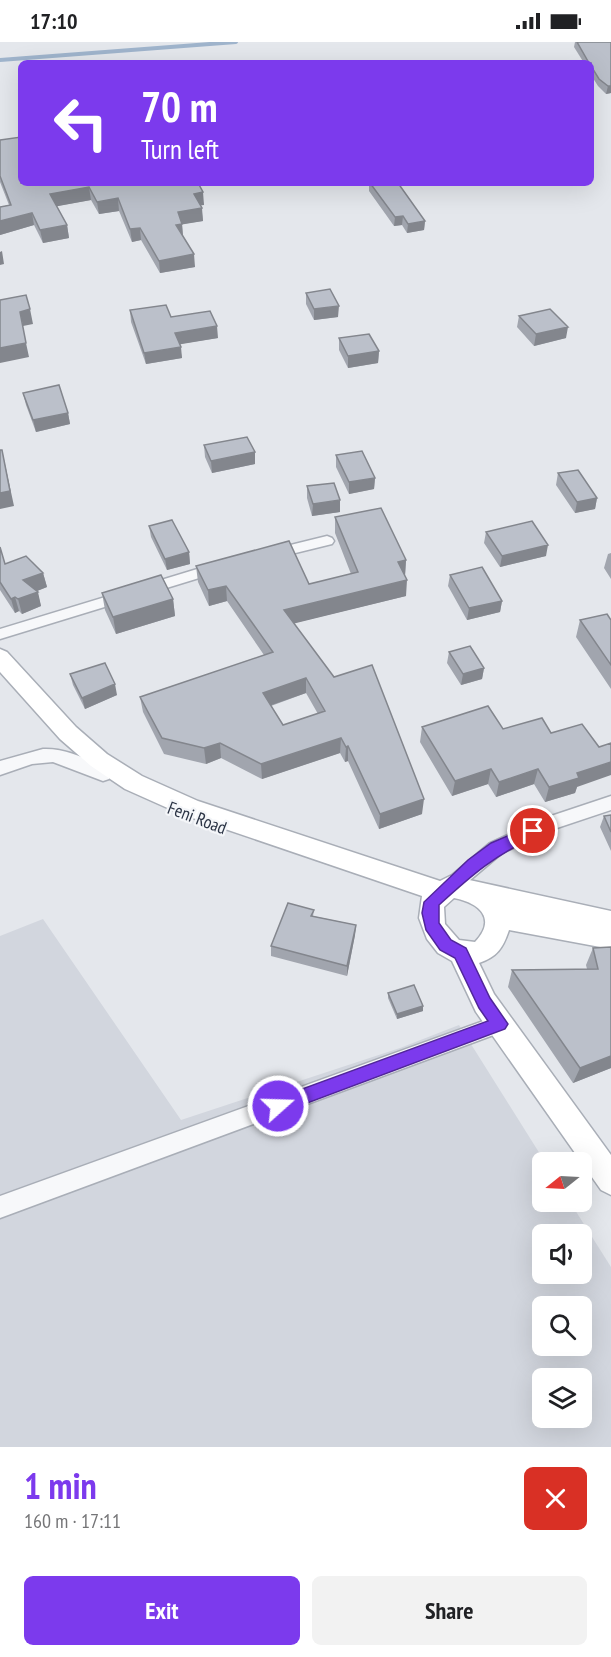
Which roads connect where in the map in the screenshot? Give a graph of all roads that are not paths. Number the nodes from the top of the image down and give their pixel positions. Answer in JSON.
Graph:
{"nodes":[{"id":1,"x":327,"y":541,"type":"dead end"},
{"id":2,"x":259,"y":557,"type":"edge"},
{"id":3,"x":236,"y":563,"type":"edge"},
{"id":4,"x":0,"y":634,"type":"edge"},
{"id":5,"x":0,"y":657,"type":"edge"},
{"id":6,"x":0,"y":672,"type":"edge"},
{"id":7,"x":0,"y":768,"type":"edge"},
{"id":8,"x":103,"y":774,"type":"junction"},
{"id":9,"x":611,"y":803,"type":"edge"},
{"id":10,"x":482,"y":893,"type":"junction"},
{"id":11,"x":441,"y":894,"type":"junction"},
{"id":12,"x":498,"y":917,"type":"junction"},
{"id":13,"x":611,"y":922,"type":"edge"},
{"id":14,"x":611,"y":938,"type":"edge"},
{"id":15,"x":461,"y":953,"type":"junction"},
{"id":16,"x":500,"y":1024,"type":"junction"},
{"id":17,"x":611,"y":1180,"type":"edge"},
{"id":18,"x":0,"y":1206,"type":"edge"}],
"edges":[{"from":1,"to":2,"type":"street"},
{"from":3,"to":4,"type":"street"},
{"from":5,"to":11,"type":"main road"},
{"from":6,"to":8,"type":"main road","name":"Feni Road"},
{"from":7,"to":8,"type":"street"},
{"from":8,"to":11,"type":"main road","name":"Feni Road"},
{"from":9,"to":11,"type":"street"},
{"from":10,"to":11,"type":"main road"},
{"from":10,"to":12,"type":"main road"},
{"from":10,"to":13,"type":"main road"},
{"from":11,"to":15,"type":"main road"},
{"from":12,"to":14,"type":"main road"},
{"from":12,"to":15,"type":"main road"},
{"from":15,"to":16,"type":"main road"},
{"from":16,"to":17,"type":"main road"},
{"from":16,"to":18,"type":"street"}]}
